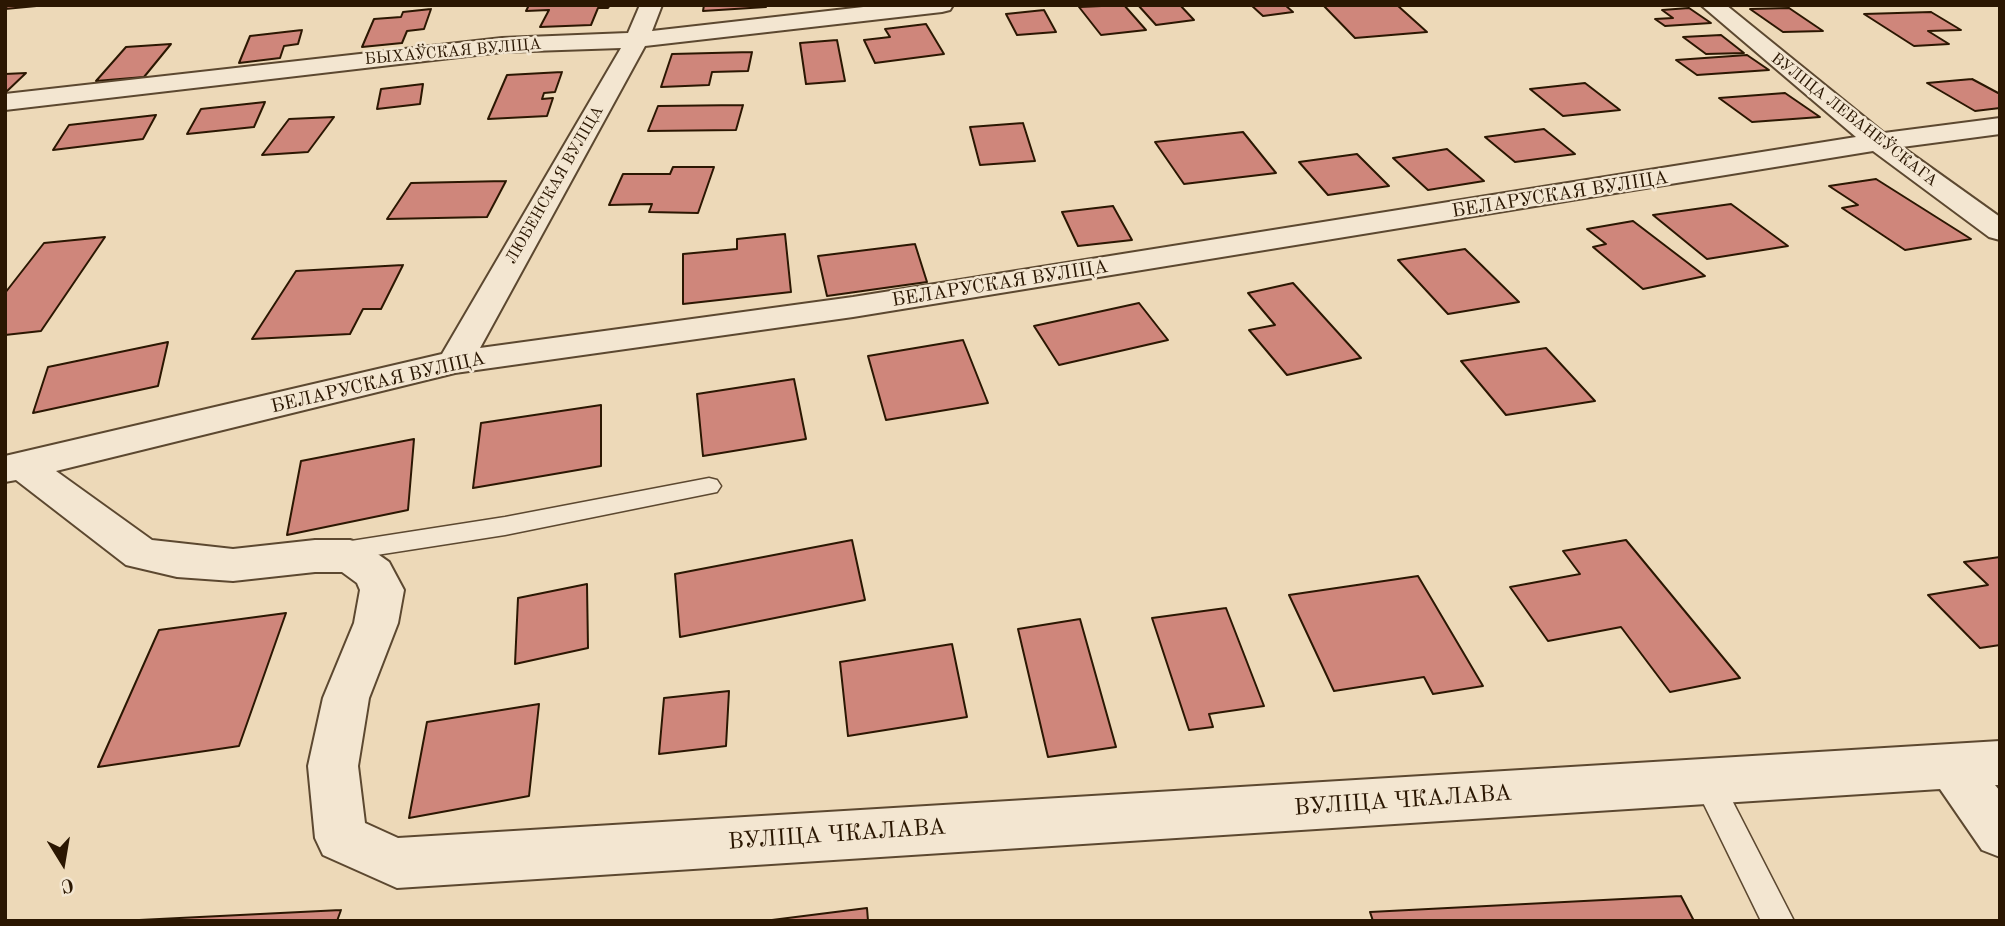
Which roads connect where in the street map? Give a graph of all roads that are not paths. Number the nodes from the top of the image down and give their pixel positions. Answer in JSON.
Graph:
{"nodes":[{"id":1,"x":651,"y":5,"type":"edge"},
{"id":2,"x":942,"y":5,"type":"edge"},
{"id":3,"x":1712,"y":5,"type":"edge"},
{"id":4,"x":637,"y":40,"type":"junction"},
{"id":5,"x":5,"y":102,"type":"edge"},
{"id":6,"x":2000,"y":126,"type":"edge"},
{"id":7,"x":1878,"y":142,"type":"junction"},
{"id":8,"x":2000,"y":231,"type":"edge"},
{"id":9,"x":455,"y":362,"type":"junction"},
{"id":10,"x":14,"y":468,"type":"edge"},
{"id":11,"x":709,"y":486,"type":"dead end"},
{"id":12,"x":315,"y":556,"type":"junction"},
{"id":13,"x":1976,"y":765,"type":"edge"},
{"id":14,"x":1708,"y":782,"type":"junction"},
{"id":15,"x":2000,"y":833,"type":"edge"},
{"id":16,"x":1778,"y":921,"type":"edge"}],
"edges":[{"from":1,"to":4,"type":"street","name":"ЛЮБЕНСКАЯ ВУЛІЦА"},
{"from":2,"to":4,"type":"street","name":"БЫХАЎСКАЯ ВУЛІЦА"},
{"from":3,"to":7,"type":"street","name":"ВУЛІЦА ЛЕВАНЕЎСКАГА"},
{"from":4,"to":5,"type":"street","name":"БЫХАЎСКАЯ ВУЛІЦА"},
{"from":4,"to":9,"type":"street","name":"ЛЮБЕНСКАЯ ВУЛІЦА"},
{"from":6,"to":7,"type":"street","name":"БЕЛАРУСКАЯ ВУЛІЦА"},
{"from":7,"to":8,"type":"street","name":"ВУЛІЦА ЛЕВАНЕЎСКАГА"},
{"from":7,"to":9,"type":"street","name":"БЕЛАРУСКАЯ ВУЛІЦА"},
{"from":9,"to":10,"type":"street","name":"БЕЛАРУСКАЯ ВУЛІЦА"},
{"from":10,"to":12,"type":"street","name":"ВУЛІЦА ЧКАЛАВА"},
{"from":11,"to":12,"type":"lane"},
{"from":12,"to":14,"type":"street","name":"ВУЛІЦА ЧКАЛАВА"},
{"from":13,"to":14,"type":"street","name":"ВУЛІЦА ЧКАЛАВА"},
{"from":13,"to":15,"type":"street"},
{"from":14,"to":16,"type":"lane"}]}
